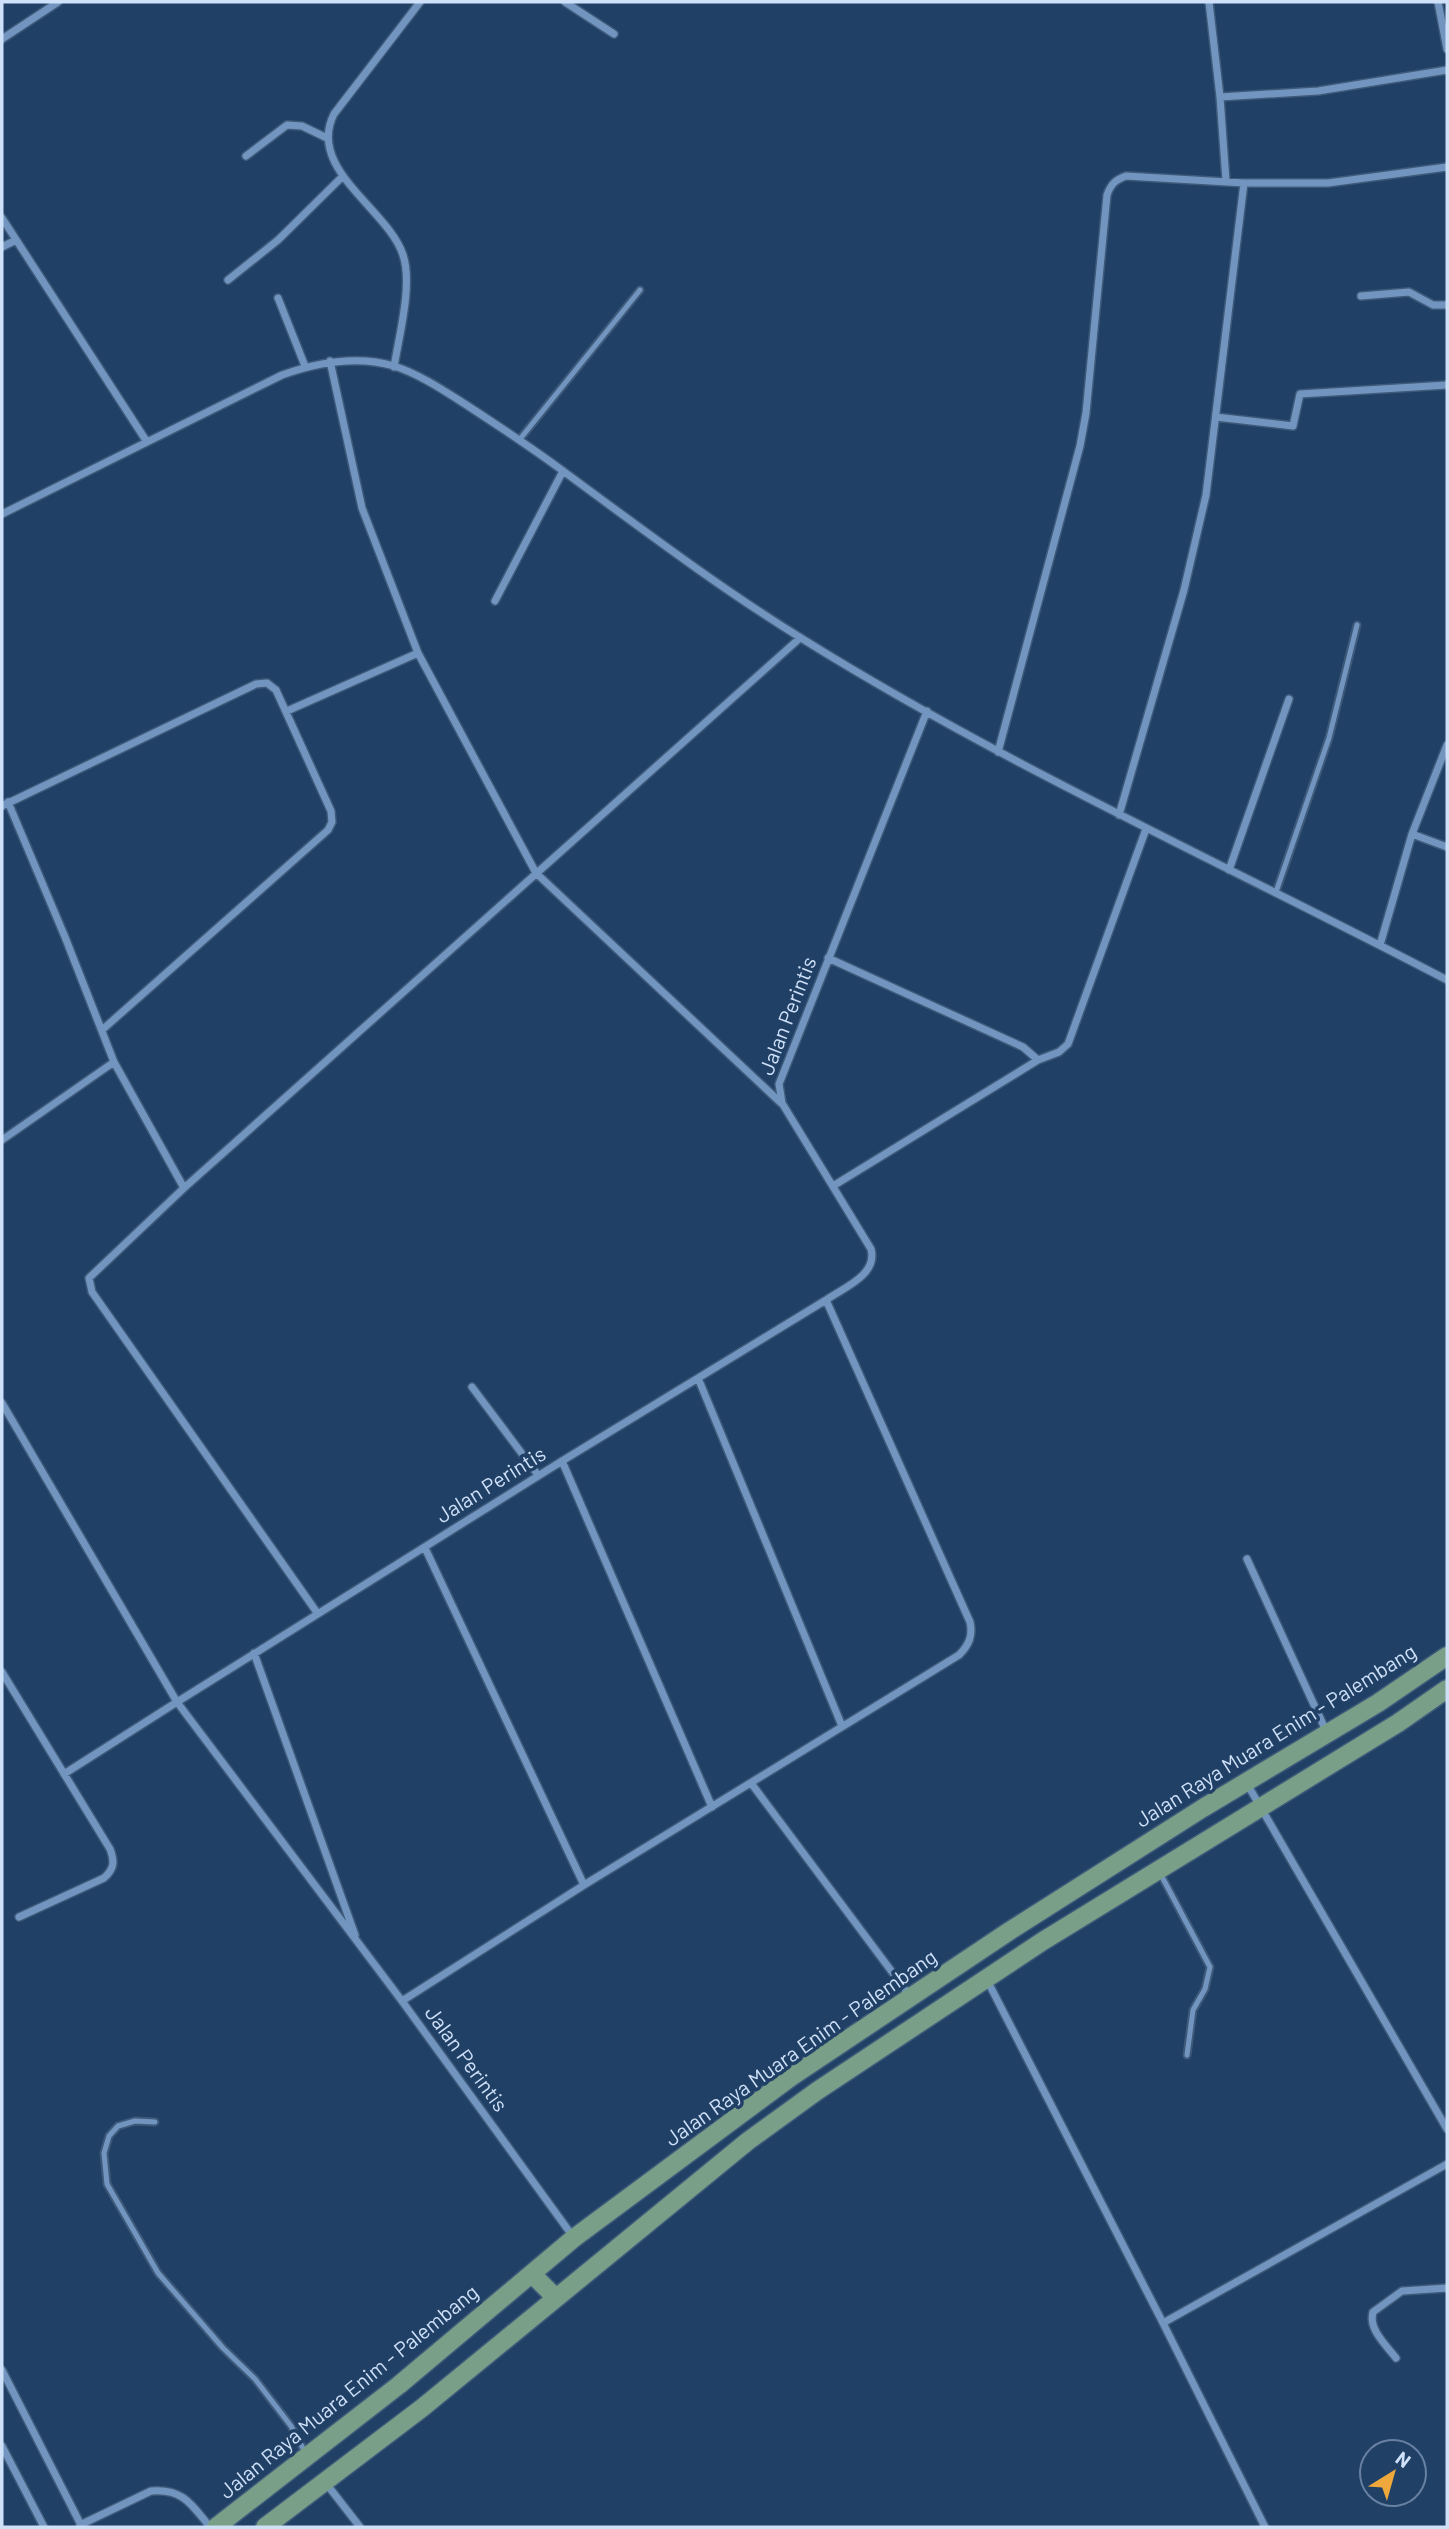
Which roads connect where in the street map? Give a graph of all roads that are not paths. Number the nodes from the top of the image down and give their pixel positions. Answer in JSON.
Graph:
{"nodes":[{"id":1,"x":58,"y":2,"type":"edge"},
{"id":2,"x":420,"y":2,"type":"edge"},
{"id":3,"x":565,"y":2,"type":"edge"},
{"id":4,"x":1209,"y":2,"type":"edge"},
{"id":5,"x":1438,"y":2,"type":"edge"},
{"id":6,"x":614,"y":34,"type":"dead end"},
{"id":7,"x":2,"y":39,"type":"edge"},
{"id":8,"x":1447,"y":49,"type":"edge"},
{"id":9,"x":1447,"y":70,"type":"edge"},
{"id":10,"x":1220,"y":97,"type":"junction"},
{"id":11,"x":327,"y":138,"type":"junction"},
{"id":12,"x":246,"y":156,"type":"dead end"},
{"id":13,"x":1447,"y":167,"type":"edge"},
{"id":14,"x":343,"y":176,"type":"junction"},
{"id":15,"x":1226,"y":181,"type":"junction"},
{"id":16,"x":1244,"y":183,"type":"junction"},
{"id":17,"x":2,"y":218,"type":"edge"},
{"id":18,"x":14,"y":241,"type":"junction"},
{"id":19,"x":2,"y":247,"type":"edge"},
{"id":20,"x":228,"y":281,"type":"dead end"},
{"id":21,"x":639,"y":290,"type":"dead end"},
{"id":22,"x":1361,"y":296,"type":"dead end"},
{"id":23,"x":278,"y":298,"type":"dead end"},
{"id":24,"x":1447,"y":305,"type":"edge"},
{"id":25,"x":330,"y":361,"type":"junction"},
{"id":26,"x":305,"y":366,"type":"junction"},
{"id":27,"x":394,"y":366,"type":"junction"},
{"id":28,"x":1447,"y":385,"type":"edge"},
{"id":29,"x":1216,"y":417,"type":"junction"},
{"id":30,"x":520,"y":439,"type":"junction"},
{"id":31,"x":147,"y":442,"type":"junction"},
{"id":32,"x":563,"y":471,"type":"junction"},
{"id":33,"x":2,"y":514,"type":"edge"},
{"id":34,"x":495,"y":601,"type":"dead end"},
{"id":35,"x":1357,"y":625,"type":"dead end"},
{"id":36,"x":800,"y":638,"type":"junction"},
{"id":37,"x":418,"y":653,"type":"junction"},
{"id":38,"x":1289,"y":698,"type":"dead end"},
{"id":39,"x":287,"y":711,"type":"junction"},
{"id":40,"x":927,"y":711,"type":"junction"},
{"id":41,"x":1447,"y":745,"type":"edge"},
{"id":42,"x":998,"y":752,"type":"junction"},
{"id":43,"x":5,"y":804,"type":"edge"},
{"id":44,"x":1119,"y":815,"type":"junction"},
{"id":45,"x":1146,"y":829,"type":"junction"},
{"id":46,"x":1412,"y":834,"type":"junction"},
{"id":47,"x":1447,"y":847,"type":"edge"},
{"id":48,"x":1229,"y":870,"type":"junction"},
{"id":49,"x":536,"y":873,"type":"junction"},
{"id":50,"x":1276,"y":892,"type":"junction"},
{"id":51,"x":1380,"y":945,"type":"junction"},
{"id":52,"x":828,"y":958,"type":"junction"},
{"id":53,"x":1447,"y":980,"type":"edge"},
{"id":54,"x":102,"y":1030,"type":"junction"},
{"id":55,"x":1038,"y":1060,"type":"junction"},
{"id":56,"x":114,"y":1062,"type":"junction"},
{"id":57,"x":782,"y":1103,"type":"junction"},
{"id":58,"x":2,"y":1140,"type":"edge"},
{"id":59,"x":833,"y":1186,"type":"junction"},
{"id":60,"x":184,"y":1188,"type":"junction"},
{"id":61,"x":826,"y":1300,"type":"junction"},
{"id":62,"x":698,"y":1378,"type":"junction"},
{"id":63,"x":472,"y":1387,"type":"dead end"},
{"id":64,"x":2,"y":1403,"type":"edge"},
{"id":65,"x":562,"y":1461,"type":"junction"},
{"id":66,"x":538,"y":1475,"type":"junction"},
{"id":67,"x":425,"y":1548,"type":"junction"},
{"id":68,"x":1247,"y":1559,"type":"dead end"},
{"id":69,"x":318,"y":1614,"type":"junction"},
{"id":70,"x":254,"y":1653,"type":"junction"},
{"id":71,"x":1447,"y":1656,"type":"edge"},
{"id":72,"x":2,"y":1672,"type":"edge"},
{"id":73,"x":1447,"y":1689,"type":"edge"},
{"id":74,"x":177,"y":1702,"type":"junction"},
{"id":75,"x":842,"y":1726,"type":"junction"},
{"id":76,"x":1328,"y":1734,"type":"junction"},
{"id":77,"x":64,"y":1774,"type":"junction"},
{"id":78,"x":1246,"y":1782,"type":"junction"},
{"id":79,"x":751,"y":1783,"type":"junction"},
{"id":80,"x":712,"y":1807,"type":"junction"},
{"id":81,"x":1261,"y":1808,"type":"junction"},
{"id":82,"x":1158,"y":1870,"type":"junction"},
{"id":83,"x":584,"y":1885,"type":"junction"},
{"id":84,"x":19,"y":1917,"type":"dead end"},
{"id":85,"x":358,"y":1942,"type":"junction"},
{"id":86,"x":985,"y":1978,"type":"junction"},
{"id":87,"x":912,"y":1998,"type":"junction"},
{"id":88,"x":402,"y":2001,"type":"junction"},
{"id":89,"x":1187,"y":2055,"type":"dead end"},
{"id":90,"x":155,"y":2122,"type":"dead end"},
{"id":91,"x":1447,"y":2129,"type":"edge"},
{"id":92,"x":1447,"y":2164,"type":"edge"},
{"id":93,"x":574,"y":2238,"type":"junction"},
{"id":94,"x":531,"y":2274,"type":"junction"},
{"id":95,"x":1447,"y":2288,"type":"edge"},
{"id":96,"x":556,"y":2298,"type":"junction"},
{"id":97,"x":1163,"y":2323,"type":"junction"},
{"id":98,"x":1396,"y":2358,"type":"dead end"},
{"id":99,"x":2,"y":2370,"type":"edge"},
{"id":100,"x":2,"y":2446,"type":"edge"},
{"id":101,"x":308,"y":2456,"type":"junction"},
{"id":102,"x":324,"y":2482,"type":"junction"},
{"id":103,"x":81,"y":2526,"type":"edge"},
{"id":104,"x":44,"y":2527,"type":"edge"},
{"id":105,"x":211,"y":2527,"type":"edge"},
{"id":106,"x":216,"y":2527,"type":"edge"},
{"id":107,"x":265,"y":2527,"type":"edge"},
{"id":108,"x":360,"y":2527,"type":"edge"},
{"id":109,"x":1265,"y":2527,"type":"edge"}],
"edges":[{"from":1,"to":7,"type":"street"},
{"from":2,"to":11,"type":"street"},
{"from":3,"to":6,"type":"street"},
{"from":4,"to":10,"type":"street"},
{"from":5,"to":8,"type":"street"},
{"from":9,"to":10,"type":"street"},
{"from":10,"to":15,"type":"street"},
{"from":11,"to":12,"type":"street"},
{"from":11,"to":14,"type":"street"},
{"from":13,"to":16,"type":"street"},
{"from":14,"to":20,"type":"street"},
{"from":14,"to":27,"type":"street"},
{"from":15,"to":16,"type":"street"},
{"from":15,"to":42,"type":"street"},
{"from":16,"to":29,"type":"street"},
{"from":17,"to":18,"type":"street"},
{"from":18,"to":19,"type":"street"},
{"from":18,"to":31,"type":"street"},
{"from":21,"to":30,"type":"lane"},
{"from":22,"to":24,"type":"street"},
{"from":23,"to":26,"type":"street"},
{"from":25,"to":26,"type":"street"},
{"from":25,"to":27,"type":"street"},
{"from":25,"to":37,"type":"street"},
{"from":26,"to":31,"type":"street"},
{"from":27,"to":30,"type":"street"},
{"from":28,"to":29,"type":"street"},
{"from":29,"to":44,"type":"street"},
{"from":30,"to":32,"type":"street"},
{"from":31,"to":33,"type":"street"},
{"from":32,"to":34,"type":"street"},
{"from":32,"to":36,"type":"street"},
{"from":35,"to":50,"type":"lane"},
{"from":36,"to":40,"type":"street"},
{"from":36,"to":49,"type":"street"},
{"from":37,"to":39,"type":"street"},
{"from":37,"to":49,"type":"street"},
{"from":38,"to":48,"type":"street"},
{"from":39,"to":43,"type":"street"},
{"from":39,"to":54,"type":"street"},
{"from":40,"to":42,"type":"street"},
{"from":40,"to":52,"type":"street","name":"Jalan Perintis"},
{"from":41,"to":46,"type":"street"},
{"from":42,"to":44,"type":"street"},
{"from":43,"to":54,"type":"street"},
{"from":44,"to":45,"type":"street"},
{"from":45,"to":48,"type":"street"},
{"from":45,"to":55,"type":"street"},
{"from":46,"to":47,"type":"street"},
{"from":46,"to":51,"type":"street"},
{"from":48,"to":50,"type":"street"},
{"from":49,"to":57,"type":"street"},
{"from":49,"to":60,"type":"street"},
{"from":50,"to":51,"type":"street"},
{"from":51,"to":53,"type":"street"},
{"from":52,"to":55,"type":"street"},
{"from":52,"to":57,"type":"street","name":"Jalan Perintis"},
{"from":54,"to":56,"type":"street"},
{"from":55,"to":59,"type":"street"},
{"from":56,"to":58,"type":"street"},
{"from":56,"to":60,"type":"street"},
{"from":57,"to":59,"type":"street","name":"Jalan Perintis"},
{"from":59,"to":61,"type":"street","name":"Jalan Perintis"},
{"from":60,"to":69,"type":"street"},
{"from":61,"to":62,"type":"street","name":"Jalan Perintis"},
{"from":61,"to":75,"type":"street"},
{"from":62,"to":65,"type":"street","name":"Jalan Perintis"},
{"from":62,"to":75,"type":"street"},
{"from":63,"to":66,"type":"street"},
{"from":64,"to":74,"type":"street"},
{"from":65,"to":66,"type":"street","name":"Jalan Perintis"},
{"from":65,"to":80,"type":"street"},
{"from":66,"to":67,"type":"street","name":"Jalan Perintis"},
{"from":67,"to":69,"type":"street","name":"Jalan Perintis"},
{"from":67,"to":83,"type":"street"},
{"from":68,"to":76,"type":"street"},
{"from":69,"to":70,"type":"street","name":"Jalan Perintis"},
{"from":70,"to":74,"type":"street","name":"Jalan Perintis"},
{"from":70,"to":85,"type":"street"},
{"from":71,"to":76,"type":"main road","name":"Jalan Raya Muara Enim - Palembang"},
{"from":72,"to":77,"type":"street"},
{"from":73,"to":81,"type":"main road"},
{"from":74,"to":77,"type":"street"},
{"from":74,"to":85,"type":"street","name":"Jalan Perintis"},
{"from":75,"to":79,"type":"street"},
{"from":76,"to":78,"type":"main road","name":"Jalan Raya Muara Enim - Palembang"},
{"from":77,"to":84,"type":"street"},
{"from":78,"to":81,"type":"street"},
{"from":78,"to":87,"type":"main road","name":"Jalan Raya Muara Enim - Palembang"},
{"from":79,"to":80,"type":"street"},
{"from":79,"to":87,"type":"street"},
{"from":80,"to":83,"type":"street"},
{"from":81,"to":82,"type":"main road"},
{"from":81,"to":91,"type":"street"},
{"from":82,"to":86,"type":"main road"},
{"from":82,"to":89,"type":"lane"},
{"from":83,"to":88,"type":"street"},
{"from":85,"to":88,"type":"street","name":"Jalan Perintis"},
{"from":86,"to":96,"type":"main road"},
{"from":86,"to":97,"type":"street"},
{"from":87,"to":93,"type":"main road","name":"Jalan Raya Muara Enim - Palembang"},
{"from":88,"to":93,"type":"street","name":"Jalan Perintis"},
{"from":90,"to":101,"type":"lane"},
{"from":92,"to":97,"type":"street"},
{"from":93,"to":94,"type":"main road","name":"Jalan Raya Muara Enim - Palembang"},
{"from":94,"to":96,"type":"main road"},
{"from":94,"to":101,"type":"main road","name":"Jalan Raya Muara Enim - Palembang"},
{"from":95,"to":98,"type":"street"},
{"from":96,"to":102,"type":"main road"},
{"from":97,"to":109,"type":"street"},
{"from":99,"to":103,"type":"street"},
{"from":100,"to":104,"type":"street"},
{"from":101,"to":106,"type":"main road","name":"Jalan Raya Muara Enim - Palembang"},
{"from":102,"to":107,"type":"main road"},
{"from":102,"to":108,"type":"street"},
{"from":103,"to":105,"type":"street"}]}
